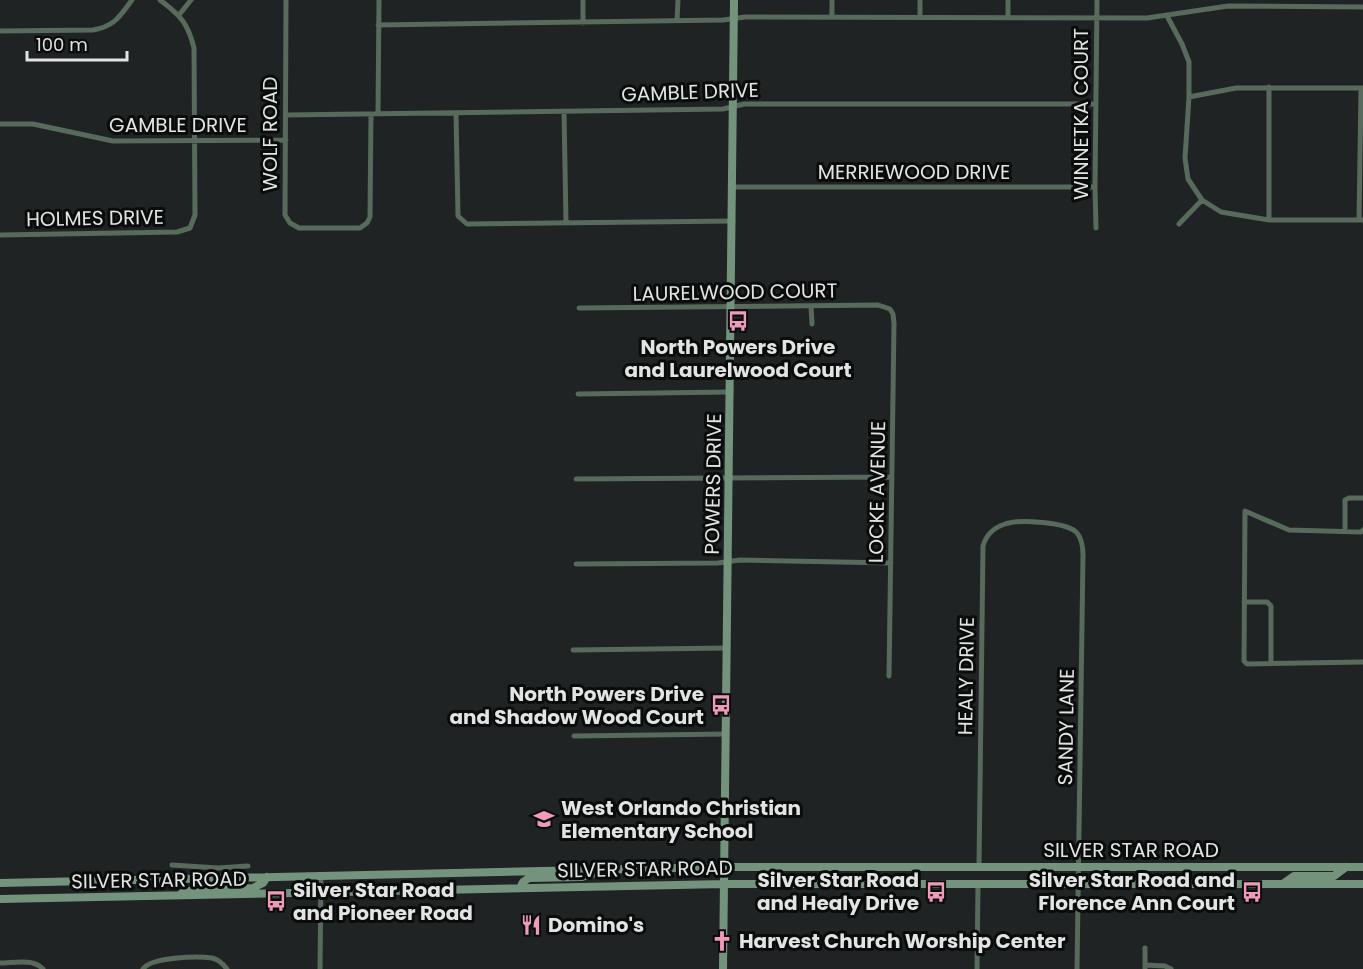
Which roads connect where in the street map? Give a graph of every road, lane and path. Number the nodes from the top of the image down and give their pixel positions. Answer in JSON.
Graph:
{"nodes":[{"id":1,"x":132,"y":0,"type":"edge"},
{"id":2,"x":160,"y":0,"type":"edge"},
{"id":3,"x":191,"y":0,"type":"edge"},
{"id":4,"x":286,"y":0,"type":"edge"},
{"id":5,"x":378,"y":0,"type":"edge"},
{"id":6,"x":583,"y":0,"type":"edge"},
{"id":7,"x":678,"y":0,"type":"edge"},
{"id":8,"x":734,"y":0,"type":"edge"},
{"id":9,"x":832,"y":0,"type":"edge"},
{"id":10,"x":920,"y":0,"type":"edge"},
{"id":11,"x":1008,"y":0,"type":"edge"},
{"id":12,"x":1097,"y":0,"type":"edge"},
{"id":13,"x":1363,"y":7,"type":"edge"},
{"id":14,"x":179,"y":15,"type":"junction"},
{"id":15,"x":1167,"y":16,"type":"junction"},
{"id":16,"x":832,"y":17,"type":"junction"},
{"id":17,"x":920,"y":17,"type":"junction"},
{"id":18,"x":1008,"y":17,"type":"junction"},
{"id":19,"x":1097,"y":17,"type":"junction"},
{"id":20,"x":734,"y":19,"type":"junction"},
{"id":21,"x":678,"y":21,"type":"junction"},
{"id":22,"x":583,"y":23,"type":"junction"},
{"id":23,"x":378,"y":25,"type":"junction"},
{"id":24,"x":0,"y":31,"type":"edge"},
{"id":25,"x":1269,"y":87,"type":"junction"},
{"id":26,"x":1362,"y":88,"type":"edge"},
{"id":27,"x":1189,"y":97,"type":"junction"},
{"id":28,"x":1096,"y":104,"type":"junction"},
{"id":29,"x":734,"y":107,"type":"junction"},
{"id":30,"x":564,"y":111,"type":"junction"},
{"id":31,"x":456,"y":113,"type":"junction"},
{"id":32,"x":375,"y":114,"type":"junction"},
{"id":33,"x":286,"y":116,"type":"junction"},
{"id":34,"x":0,"y":124,"type":"edge"},
{"id":35,"x":286,"y":140,"type":"junction"},
{"id":36,"x":194,"y":141,"type":"junction"},
{"id":37,"x":733,"y":187,"type":"junction"},
{"id":38,"x":1095,"y":187,"type":"junction"},
{"id":39,"x":1202,"y":200,"type":"junction"},
{"id":40,"x":1269,"y":220,"type":"junction"},
{"id":41,"x":1361,"y":220,"type":"edge"},
{"id":42,"x":733,"y":221,"type":"junction"},
{"id":43,"x":566,"y":223,"type":"junction"},
{"id":44,"x":1179,"y":224,"type":"dead end"},
{"id":45,"x":1096,"y":228,"type":"dead end"},
{"id":46,"x":0,"y":235,"type":"edge"},
{"id":47,"x":811,"y":306,"type":"junction"},
{"id":48,"x":732,"y":307,"type":"junction"},
{"id":49,"x":579,"y":308,"type":"dead end"},
{"id":50,"x":890,"y":309,"type":"joint"},
{"id":51,"x":812,"y":324,"type":"dead end"},
{"id":52,"x":731,"y":392,"type":"junction"},
{"id":53,"x":578,"y":394,"type":"dead end"},
{"id":54,"x":730,"y":477,"type":"junction"},
{"id":55,"x":892,"y":477,"type":"junction"},
{"id":56,"x":576,"y":478,"type":"dead end"},
{"id":57,"x":1363,"y":498,"type":"edge"},
{"id":58,"x":1033,"y":522,"type":"joint"},
{"id":59,"x":1363,"y":530,"type":"edge"},
{"id":60,"x":1345,"y":531,"type":"junction"},
{"id":61,"x":729,"y":562,"type":"junction"},
{"id":62,"x":891,"y":563,"type":"junction"},
{"id":63,"x":576,"y":564,"type":"dead end"},
{"id":64,"x":1244,"y":602,"type":"junction"},
{"id":65,"x":728,"y":648,"type":"junction"},
{"id":66,"x":573,"y":650,"type":"dead end"},
{"id":67,"x":1363,"y":662,"type":"edge"},
{"id":68,"x":1271,"y":663,"type":"junction"},
{"id":69,"x":889,"y":676,"type":"dead end"},
{"id":70,"x":727,"y":734,"type":"junction"},
{"id":71,"x":574,"y":736,"type":"dead end"},
{"id":72,"x":172,"y":865,"type":"dead end"},
{"id":73,"x":248,"y":866,"type":"dead end"},
{"id":74,"x":724,"y":867,"type":"junction"},
{"id":75,"x":979,"y":867,"type":"junction"},
{"id":76,"x":1080,"y":867,"type":"junction"},
{"id":77,"x":1346,"y":867,"type":"junction"},
{"id":78,"x":1363,"y":867,"type":"edge"},
{"id":79,"x":606,"y":869,"type":"junction"},
{"id":80,"x":321,"y":876,"type":"junction"},
{"id":81,"x":267,"y":877,"type":"junction"},
{"id":82,"x":0,"y":883,"type":"edge"},
{"id":83,"x":724,"y":884,"type":"junction"},
{"id":84,"x":978,"y":884,"type":"junction"},
{"id":85,"x":1079,"y":884,"type":"junction"},
{"id":86,"x":1283,"y":884,"type":"junction"},
{"id":87,"x":1363,"y":884,"type":"edge"},
{"id":88,"x":520,"y":888,"type":"junction"},
{"id":89,"x":321,"y":892,"type":"junction"},
{"id":90,"x":171,"y":896,"type":"junction"},
{"id":91,"x":0,"y":899,"type":"edge"},
{"id":92,"x":1145,"y":948,"type":"dead end"},
{"id":93,"x":0,"y":963,"type":"edge"},
{"id":94,"x":1145,"y":967,"type":"edge"},
{"id":95,"x":43,"y":969,"type":"edge"},
{"id":96,"x":143,"y":969,"type":"edge"},
{"id":97,"x":226,"y":969,"type":"edge"},
{"id":98,"x":320,"y":969,"type":"edge"},
{"id":99,"x":723,"y":969,"type":"edge"},
{"id":100,"x":977,"y":969,"type":"edge"},
{"id":101,"x":1077,"y":969,"type":"edge"},
{"id":102,"x":1171,"y":969,"type":"edge"}],
"edges":[{"from":1,"to":24,"type":"street"},
{"from":2,"to":14,"type":"street"},
{"from":3,"to":14,"type":"street"},
{"from":4,"to":33,"type":"street","name":"WOLF ROAD"},
{"from":5,"to":23,"type":"street","name":"WOLF ROAD"},
{"from":6,"to":22,"type":"street"},
{"from":7,"to":21,"type":"street"},
{"from":8,"to":20,"type":"main road","name":"POWERS DRIVE"},
{"from":9,"to":16,"type":"street"},
{"from":10,"to":17,"type":"street"},
{"from":11,"to":18,"type":"street"},
{"from":12,"to":19,"type":"street","name":"WINNETKA COURT"},
{"from":13,"to":15,"type":"street"},
{"from":14,"to":36,"type":"street"},
{"from":15,"to":19,"type":"street"},
{"from":15,"to":27,"type":"street"},
{"from":16,"to":17,"type":"street"},
{"from":16,"to":20,"type":"street"},
{"from":17,"to":18,"type":"street"},
{"from":18,"to":19,"type":"street"},
{"from":19,"to":28,"type":"street","name":"WINNETKA COURT"},
{"from":20,"to":21,"type":"street"},
{"from":20,"to":29,"type":"main road","name":"POWERS DRIVE"},
{"from":21,"to":22,"type":"street"},
{"from":22,"to":23,"type":"street"},
{"from":23,"to":32,"type":"street","name":"WOLF ROAD"},
{"from":25,"to":26,"type":"street"},
{"from":25,"to":27,"type":"street"},
{"from":25,"to":40,"type":"street"},
{"from":26,"to":41,"type":"street"},
{"from":27,"to":39,"type":"street"},
{"from":28,"to":29,"type":"street","name":"GAMBLE DRIVE"},
{"from":28,"to":38,"type":"street","name":"WINNETKA COURT"},
{"from":29,"to":30,"type":"street","name":"GAMBLE DRIVE"},
{"from":29,"to":37,"type":"main road","name":"POWERS DRIVE"},
{"from":30,"to":31,"type":"street","name":"GAMBLE DRIVE"},
{"from":30,"to":43,"type":"street"},
{"from":31,"to":32,"type":"street","name":"GAMBLE DRIVE"},
{"from":31,"to":43,"type":"street"},
{"from":32,"to":33,"type":"street","name":"GAMBLE DRIVE"},
{"from":32,"to":35,"type":"street","name":"WOLF ROAD"},
{"from":33,"to":35,"type":"street","name":"WOLF ROAD"},
{"from":34,"to":36,"type":"street","name":"GAMBLE DRIVE"},
{"from":35,"to":36,"type":"street","name":"GAMBLE DRIVE"},
{"from":36,"to":46,"type":"street","name":"HOLMES DRIVE"},
{"from":37,"to":38,"type":"street","name":"MERRIEWOOD DRIVE"},
{"from":37,"to":42,"type":"main road","name":"POWERS DRIVE"},
{"from":38,"to":45,"type":"street","name":"WINNETKA COURT"},
{"from":39,"to":40,"type":"street"},
{"from":39,"to":44,"type":"street"},
{"from":40,"to":41,"type":"street"},
{"from":42,"to":43,"type":"street"},
{"from":42,"to":48,"type":"main road","name":"POWERS DRIVE"},
{"from":47,"to":48,"type":"street","name":"LAURELWOOD COURT"},
{"from":47,"to":50,"type":"street","name":"LAURELWOOD COURT"},
{"from":47,"to":51,"type":"street"},
{"from":48,"to":49,"type":"street","name":"LAURELWOOD COURT"},
{"from":48,"to":52,"type":"main road","name":"POWERS DRIVE"},
{"from":50,"to":55,"type":"street","name":"LOCKE AVENUE"},
{"from":52,"to":53,"type":"street"},
{"from":52,"to":54,"type":"main road","name":"POWERS DRIVE"},
{"from":54,"to":55,"type":"street"},
{"from":54,"to":56,"type":"street"},
{"from":54,"to":61,"type":"main road","name":"POWERS DRIVE"},
{"from":55,"to":62,"type":"street","name":"LOCKE AVENUE"},
{"from":57,"to":60,"type":"street"},
{"from":58,"to":75,"type":"street","name":"HEALY DRIVE"},
{"from":58,"to":76,"type":"street","name":"SANDY LANE"},
{"from":59,"to":60,"type":"street"},
{"from":60,"to":64,"type":"street"},
{"from":61,"to":62,"type":"street"},
{"from":61,"to":63,"type":"street"},
{"from":61,"to":65,"type":"main road","name":"POWERS DRIVE"},
{"from":62,"to":69,"type":"street","name":"LOCKE AVENUE"},
{"from":64,"to":68,"type":"street"},
{"from":64,"to":68,"type":"street"},
{"from":65,"to":66,"type":"street"},
{"from":65,"to":70,"type":"main road","name":"POWERS DRIVE"},
{"from":67,"to":68,"type":"street"},
{"from":70,"to":71,"type":"street"},
{"from":70,"to":74,"type":"main road","name":"POWERS DRIVE"},
{"from":72,"to":73,"type":"street"},
{"from":74,"to":75,"type":"main road","name":"SILVER STAR ROAD"},
{"from":74,"to":79,"type":"main road","name":"SILVER STAR ROAD"},
{"from":74,"to":83,"type":"main road","name":"POWERS DRIVE"},
{"from":75,"to":76,"type":"main road","name":"SILVER STAR ROAD"},
{"from":76,"to":77,"type":"main road","name":"SILVER STAR ROAD"},
{"from":76,"to":85,"type":"street","name":"SANDY LANE"},
{"from":77,"to":78,"type":"main road","name":"SILVER STAR ROAD"},
{"from":77,"to":86,"type":"main road"},
{"from":79,"to":80,"type":"main road","name":"SILVER STAR ROAD"},
{"from":79,"to":88,"type":"main road"},
{"from":80,"to":81,"type":"main road","name":"SILVER STAR ROAD"},
{"from":80,"to":89,"type":"street"},
{"from":81,"to":82,"type":"main road","name":"SILVER STAR ROAD"},
{"from":81,"to":90,"type":"main road"},
{"from":83,"to":84,"type":"main road","name":"SILVER STAR ROAD"},
{"from":83,"to":88,"type":"main road","name":"SILVER STAR ROAD"},
{"from":83,"to":99,"type":"main road","name":"POWERS DRIVE"},
{"from":84,"to":85,"type":"main road","name":"SILVER STAR ROAD"},
{"from":84,"to":100,"type":"street"},
{"from":85,"to":86,"type":"main road","name":"SILVER STAR ROAD"},
{"from":85,"to":101,"type":"street","name":"SANDY LANE"},
{"from":86,"to":87,"type":"main road","name":"SILVER STAR ROAD"},
{"from":88,"to":89,"type":"main road","name":"SILVER STAR ROAD"},
{"from":89,"to":90,"type":"main road","name":"SILVER STAR ROAD"},
{"from":89,"to":98,"type":"street"},
{"from":90,"to":91,"type":"main road","name":"SILVER STAR ROAD"},
{"from":92,"to":94,"type":"street"},
{"from":93,"to":95,"type":"street"},
{"from":94,"to":102,"type":"street"},
{"from":96,"to":97,"type":"street"}]}
